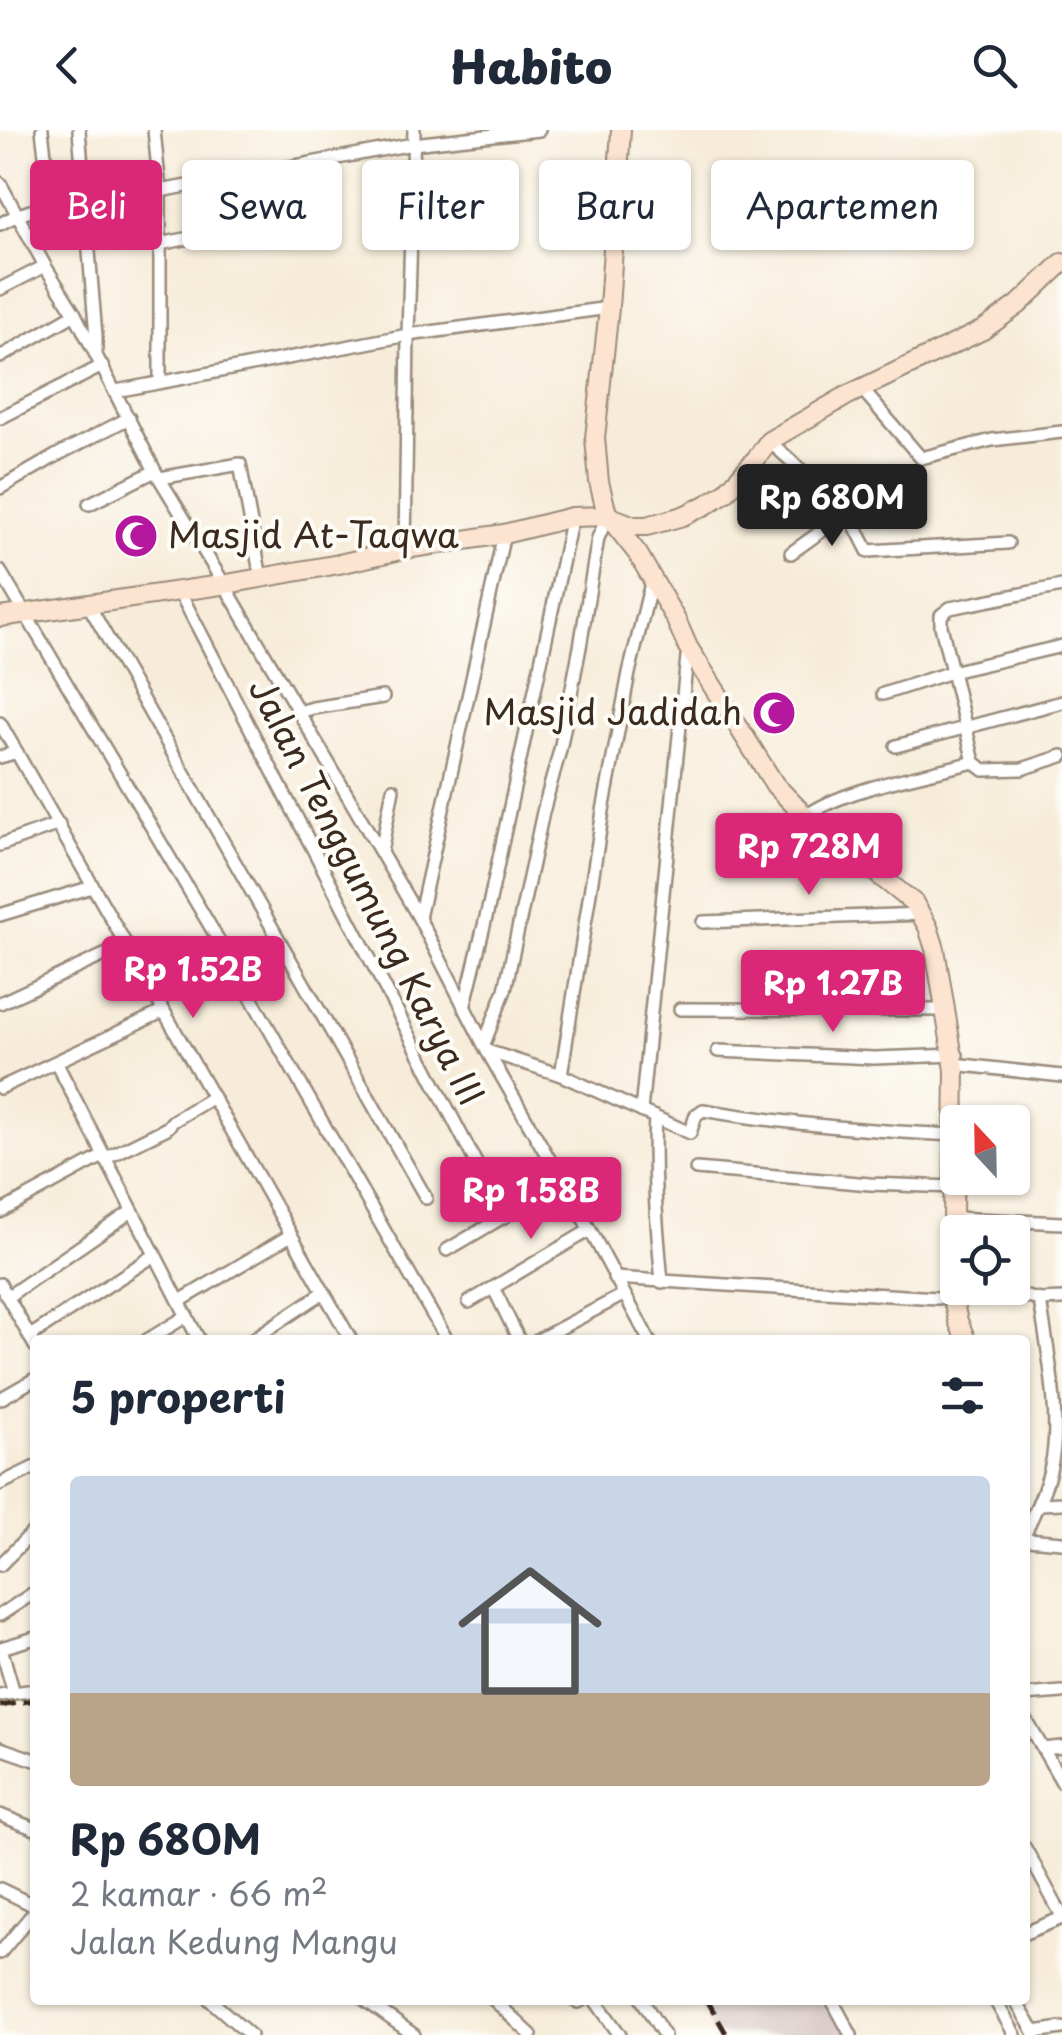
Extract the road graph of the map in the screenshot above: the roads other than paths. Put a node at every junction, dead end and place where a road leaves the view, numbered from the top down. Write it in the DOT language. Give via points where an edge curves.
graph roads {
  1 [pos="42,130"];
  2 [pos="78,130"];
  3 [pos="154,130"];
  4 [pos="539,130"];
  5 [pos="621,130"];
  6 [pos="414,137"];
  7 [pos="46,160"];
  8 [pos="80,160"];
  9 [pos="157,160"];
  10 [pos="0,183"];
  11 [pos="162,191"];
  12 [pos="30,211"];
  13 [pos="18,214"];
  14 [pos="0,224"];
  15 [pos="88,250"];
  16 [pos="160,250"];
  17 [pos="1062,263"];
  18 [pos="45,266"];
  19 [pos="0,289"];
  20 [pos="609,308"];
  21 [pos="75,314"];
  22 [pos="408,335"];
  23 [pos="96,353"];
  24 [pos="0,357"];
  25 [pos="102,366"];
  26 [pos="160,381"];
  27 [pos="861,388"];
  28 [pos="116,390"];
  29 [pos="0,418"];
  30 [pos="129,418"];
  31 [pos="1062,432"];
  32 [pos="769,441"];
  33 [pos="158,474"];
  34 [pos="0,488"];
  35 [pos="89,504"];
  36 [pos="848,512"];
  37 [pos="608,516"];
  38 [pos="572,517"];
  39 [pos="504,534"];
  40 [pos="1008,543"];
  41 [pos="405,549"];
  42 [pos="791,554"];
  43 [pos="0,571"];
  44 [pos="261,578"];
  45 [pos="652,579"];
  46 [pos="218,585"];
  47 [pos="1062,586"];
  48 [pos="179,591"];
  49 [pos="88,604"];
  50 [pos="24,614"];
  51 [pos="0,617"];
  52 [pos="676,620"];
  53 [pos="1062,646"];
  54 [pos="688,648"];
  55 [pos="952,672"];
  56 [pos="882,694"];
  57 [pos="383,696"];
  58 [pos="1062,702"];
  59 [pos="299,712"];
  60 [pos="0,723"];
  61 [pos="965,726"];
  62 [pos="896,746"];
  63 [pos="16,752"];
  64 [pos="1062,756"];
  65 [pos="0,757"];
  66 [pos="974,762"];
  67 [pos="393,789"];
  68 [pos="812,812"];
  69 [pos="59,824"];
  70 [pos="0,844"];
  71 [pos="381,852"];
  72 [pos="92,887"];
  73 [pos="922,914"];
  74 [pos="0,915"];
  75 [pos="419,918"];
  76 [pos="703,922"];
  77 [pos="126,945"];
  78 [pos="0,1003"];
  79 [pos="464,1008"];
  80 [pos="680,1008"];
  81 [pos="945,1010"];
  82 [pos="164,1011"];
  83 [pos="485,1048"];
  84 [pos="718,1051"];
  85 [pos="56,1062"];
  86 [pos="958,1062"];
  87 [pos="561,1074"];
  88 [pos="1062,1076"];
  89 [pos="0,1088"];
  90 [pos="212,1097"];
  91 [pos="956,1105"];
  92 [pos="641,1111"];
  93 [pos="655,1116"];
  94 [pos="940,1134"];
  95 [pos="103,1156"];
  96 [pos="696,1169"];
  97 [pos="562,1183"];
  98 [pos="940,1186"];
  99 [pos="426,1198"];
  100 [pos="132,1211"];
  101 [pos="0,1212"];
  102 [pos="504,1217"];
  103 [pos="1030,1222"];
  104 [pos="1062,1223"];
  105 [pos="590,1230"];
  106 [pos="290,1236"];
  107 [pos="447,1250"];
  108 [pos="154,1255"];
  109 [pos="614,1278"];
  110 [pos="662,1282"];
  111 [pos="0,1284"];
  112 [pos="494,1289"];
  113 [pos="324,1292"];
  114 [pos="623,1294"];
  115 [pos="940,1296"];
  116 [pos="1030,1298"];
  117 [pos="1062,1299"];
  118 [pos="1040,1300"];
  119 [pos="180,1301"];
  120 [pos="10,1302"];
  121 [pos="468,1302"];
  122 [pos="956,1305"];
  123 [pos="0,1313"];
  124 [pos="188,1316"];
  125 [pos="41,1335"];
  126 [pos="156,1335"];
  127 [pos="197,1335"];
  128 [pos="260,1335"];
  129 [pos="348,1335"];
  130 [pos="444,1335"];
  131 [pos="517,1335"];
  132 [pos="547,1335"];
  133 [pos="645,1335"];
  134 [pos="964,1335"];
  135 [pos="30,1337"];
  136 [pos="1062,1341"];
  137 [pos="1046,1342"];
  138 [pos="30,1383"];
  139 [pos="1057,1384"];
  140 [pos="0,1399"];
  141 [pos="1058,1422"];
  142 [pos="1057,1463"];
  143 [pos="30,1469"];
  144 [pos="0,1484"];
  145 [pos="1062,1503"];
  146 [pos="1040,1504"];
  147 [pos="1030,1524"];
  148 [pos="30,1535"];
  149 [pos="1030,1540"];
  150 [pos="1062,1542"];
  151 [pos="0,1564"];
  152 [pos="30,1595"];
  153 [pos="0,1615"];
  154 [pos="30,1639"];
  155 [pos="1,1648"];
  156 [pos="30,1691"];
  157 [pos="1062,1692"];
  158 [pos="14,1693"];
  159 [pos="1030,1694"];
  160 [pos="0,1695"];
  161 [pos="1030,1727"];
  162 [pos="1062,1747"];
  163 [pos="0,1748"];
  164 [pos="1043,1749"];
  165 [pos="30,1758"];
  166 [pos="1062,1782"];
  167 [pos="0,1815"];
  168 [pos="30,1827"];
  169 [pos="1030,1857"];
  170 [pos="0,1889"];
  171 [pos="30,1905"];
  172 [pos="30,1915"];
  173 [pos="1062,1917"];
  174 [pos="1030,1931"];
  175 [pos="0,1954"];
  176 [pos="216,2005"];
  177 [pos="371,2005"];
  178 [pos="499,2005"];
  179 [pos="599,2005"];
  180 [pos="645,2005"];
  181 [pos="835,2005"];
  182 [pos="998,2005"];
  183 [pos="1018,2005"];
  184 [pos="1062,2028"];
  185 [pos="1035,2034"];
  186 [pos="250,2035"];
  187 [pos="414,2035"];
  188 [pos="532,2035"];
  189 [pos="620,2035"];
  190 [pos="664,2035"];
  191 [pos="851,2035"];
  192 [pos="1015,2035"];
  1 -- 7 [label="street"];
  2 -- 8 [label="street"];
  3 -- 9 [label="street"];
  4 -- 6 [label="street"];
  5 -- 20 [label="street"];
  6 -- 11 [label="street"];
  6 -- 22 [label="street"];
  10 -- 13 [label="street"];
  12 -- 13 [label="street"];
  13 -- 14 [label="street"];
  13 -- 18 [label="street"];
  15 -- 23 [label="street"];
  16 -- 26 [label="street"];
  17 -- 27 [label="street" via="983,330"];
  18 -- 19 [label="street"];
  18 -- 21 [label="street"];
  20 -- 22 [label="street"];
  20 -- 37 [label="street" via="595,438"];
  21 -- 23 [label="street"];
  21 -- 24 [label="street"];
  22 -- 26 [label="street"];
  22 -- 41 [label="street"];
  23 -- 25 [label="street"];
  25 -- 28 [label="street"];
  25 -- 29 [label="street"];
  26 -- 28 [label="street"];
  27 -- 31 [label="street" via="921,458"];
  27 -- 32 [label="street"];
  28 -- 30 [label="street"];
  30 -- 33 [label="street"];
  30 -- 34 [label="street"];
  32 -- 36 [label="street"];
  32 -- 37 [label="street" via="725,492 683,516 647,526"];
  33 -- 35 [label="street"];
  33 -- 44 [label="street" via="240,464"];
  33 -- 46 [label="street"];
  36 -- 40 [label="street" via="871,552"];
  36 -- 42 [label="street"];
  37 -- 38 [label="street"];
  37 -- 45 [label="street"];
  37 -- 83 [label="street" via="598,538 508,974"];
  38 -- 39 [label="street"];
  38 -- 79 [label="street"];
  39 -- 41 [label="street"];
  39 -- 75 [label="street"];
  41 -- 44 [label="street"];
  43 -- 50 [label="street"];
  44 -- 46 [label="street"];
  45 -- 52 [label="street"];
  45 -- 87 [label="street" via="603,812"];
  46 -- 48 [label="street"];
  46 -- 59 [label="street"];
  47 -- 55 [label="street" via="944,611"];
  48 -- 49 [label="street"];
  48 -- 102 [label="street, Jalan Tenggumung Karya III"];
  49 -- 50 [label="street"];
  49 -- 99 [label="street"];
  50 -- 51 [label="street"];
  50 -- 130 [label="street"];
  52 -- 54 [label="street"];
  52 -- 68 [label="street" via="777,774"];
  53 -- 55 [label="street"];
  54 -- 73 [label="street" via="775,785"];
  54 -- 92 [label="street"];
  55 -- 56 [label="street"];
  55 -- 61 [label="street"];
  57 -- 59 [label="street"];
  58 -- 61 [label="street"];
  59 -- 71 [label="street"];
  60 -- 63 [label="street"];
  61 -- 62 [label="street"];
  61 -- 66 [label="street"];
  63 -- 65 [label="street"];
  63 -- 69 [label="street"];
  64 -- 66 [label="street" via="1012,770 984,770"];
  66 -- 68 [label="street"];
  67 -- 71 [label="street"];
  68 -- 86 [label="street" via="906,887 928,914 943,952"];
  69 -- 70 [label="street"];
  69 -- 72 [label="street"];
  71 -- 75 [label="street"];
  72 -- 74 [label="street"];
  72 -- 77 [label="street"];
  73 -- 76 [label="street"];
  73 -- 81 [label="street"];
  75 -- 79 [label="street"];
  77 -- 78 [label="street"];
  77 -- 82 [label="street"];
  79 -- 83 [label="street"];
  80 -- 81 [label="street"];
  81 -- 86 [label="street"];
  82 -- 85 [label="street"];
  82 -- 90 [label="street"];
  83 -- 87 [label="street"];
  83 -- 97 [label="street"];
  84 -- 86 [label="street"];
  85 -- 89 [label="street"];
  85 -- 95 [label="street"];
  86 -- 88 [label="street"];
  86 -- 91 [label="street"];
  87 -- 92 [label="street"];
  90 -- 95 [label="street" via="168,1127"];
  90 -- 106 [label="street"];
  92 -- 93 [label="street"];
  93 -- 94 [label="street" via="690,1133 703,1110"];
  93 -- 110 [label="street"];
  95 -- 100 [label="street"];
  95 -- 101 [label="street"];
  96 -- 98 [label="street"];
  97 -- 102 [label="street"];
  97 -- 105 [label="street"];
  100 -- 108 [label="street"];
  100 -- 120 [label="street"];
  102 -- 107 [label="street"];
  103 -- 104 [label="street"];
  105 -- 109 [label="street"];
  105 -- 112 [label="street"];
  106 -- 113 [label="street"];
  106 -- 119 [label="street"];
  108 -- 119 [label="street"];
  108 -- 125 [label="street"];
  109 -- 110 [label="street"];
  109 -- 114 [label="street"];
  110 -- 115 [label="street"];
  111 -- 120 [label="street"];
  112 -- 121 [label="street"];
  112 -- 131 [label="street"];
  113 -- 128 [label="street"];
  113 -- 129 [label="street"];
  114 -- 132 [label="street"];
  114 -- 133 [label="street"];
  116 -- 118 [label="street"];
  117 -- 118 [label="street"];
  118 -- 137 [label="street"];
  119 -- 124 [label="street"];
  120 -- 123 [label="street"];
  120 -- 135 [label="street"];
  122 -- 134 [label="street"];
  124 -- 126 [label="street"];
  124 -- 127 [label="street"];
  136 -- 137 [label="street"];
  137 -- 139 [label="street"];
  138 -- 140 [label="street"];
  139 -- 141 [label="street"];
  141 -- 142 [label="street"];
  142 -- 146 [label="street"];
  143 -- 144 [label="street"];
  145 -- 146 [label="street"];
  146 -- 147 [label="street"];
  148 -- 151 [label="street"];
  149 -- 150 [label="street"];
  152 -- 153 [label="street"];
  154 -- 155 [label="street"];
  155 -- 158 [label="street"];
  156 -- 158 [label="street"];
  157 -- 159 [label="street"];
  158 -- 160 [label="street"];
  161 -- 164 [label="street"];
  162 -- 164 [label="street"];
  163 -- 165 [label="street"];
  164 -- 166 [label="street"];
  167 -- 168 [label="street"];
  169 -- 173 [label="street"];
  170 -- 171 [label="street"];
  172 -- 175 [label="street"];
  173 -- 174 [label="street"];
  176 -- 186 [label="street"];
  177 -- 187 [label="street"];
  178 -- 188 [label="street"];
  179 -- 189 [label="street"];
  180 -- 190 [label="street"];
  181 -- 191 [label="street"];
  182 -- 192 [label="street"];
  183 -- 185 [label="street"];
  184 -- 185 [label="street"];
}
